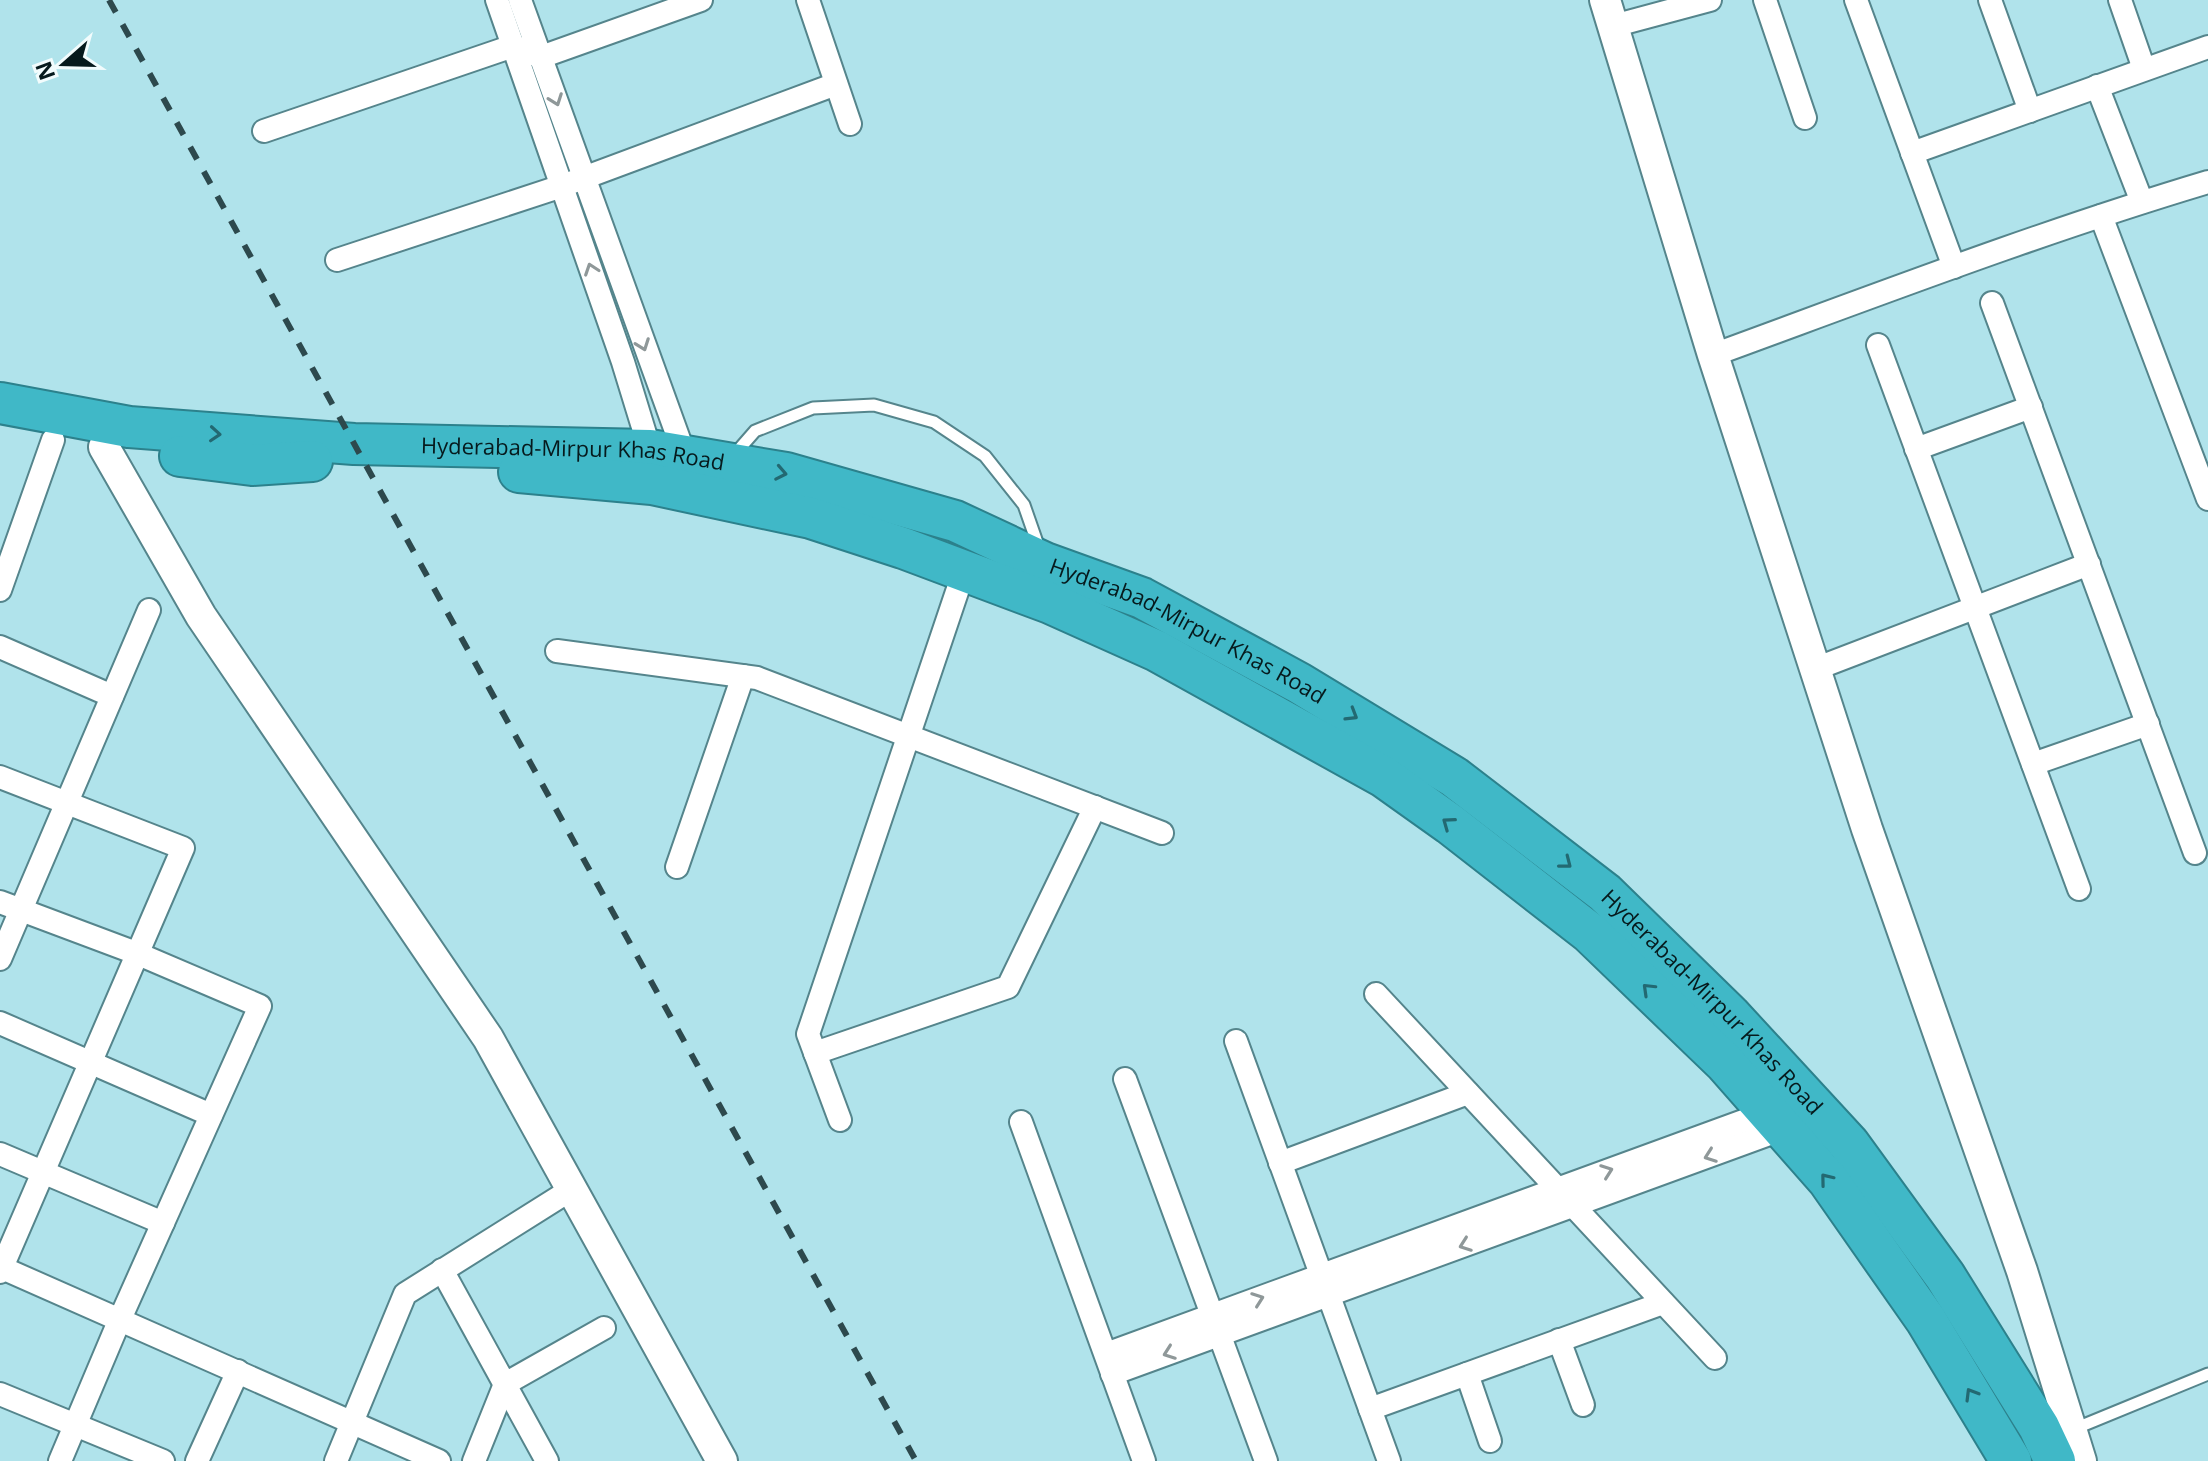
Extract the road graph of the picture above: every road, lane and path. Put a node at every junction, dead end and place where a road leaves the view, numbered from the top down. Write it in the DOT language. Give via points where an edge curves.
graph roads {
  1 [pos="497,0"];
  2 [pos="520,0"];
  3 [pos="701,0"];
  4 [pos="808,0"];
  5 [pos="1710,0"];
  6 [pos="1765,0"];
  7 [pos="1856,0"];
  8 [pos="1990,0"];
  9 [pos="2120,0"];
  10 [pos="1609,13"];
  11 [pos="513,46"];
  12 [pos="2208,47"];
  13 [pos="541,57"];
  14 [pos="2144,69"];
  15 [pos="836,84"];
  16 [pos="2097,86"];
  17 [pos="2030,111"];
  18 [pos="1805,118"];
  19 [pos="850,124"];
  20 [pos="264,131"];
  21 [pos="1912,153"];
  22 [pos="584,178"];
  23 [pos="2208,182"];
  24 [pos="562,186"];
  25 [pos="2142,202"];
  26 [pos="2101,216"];
  27 [pos="337,260"];
  28 [pos="1954,267"];
  29 [pos="1992,303"];
  30 [pos="1878,345"];
  31 [pos="1713,355"];
  32 [pos="0,403"];
  33 [pos="2031,407"];
  34 [pos="0,432"];
  35 [pos="53,440"];
  36 [pos="104,447"];
  37 [pos="1916,449"];
  38 [pos="667,453"];
  39 [pos="726,464"];
  40 [pos="2208,499"];
  41 [pos="1045,563"];
  42 [pos="2089,564"];
  43 [pos="964,571"];
  44 [pos="0,590"];
  45 [pos="1975,608"];
  46 [pos="149,610"];
  47 [pos="0,647"];
  48 [pos="557,651"];
  49 [pos="1815,669"];
  50 [pos="743,676"];
  51 [pos="112,696"];
  52 [pos="2148,724"];
  53 [pos="909,736"];
  54 [pos="2033,764"];
  55 [pos="0,777"];
  56 [pos="66,803"];
  57 [pos="1095,807"];
  58 [pos="1162,833"];
  59 [pos="2195,853"];
  60 [pos="677,867"];
  61 [pos="2079,889"];
  62 [pos="10,907"];
  63 [pos="136,953"];
  64 [pos="0,959"];
  65 [pos="1376,994"];
  66 [pos="0,1023"];
  67 [pos="1236,1041"];
  68 [pos="815,1053"];
  69 [pos="90,1062"];
  70 [pos="1125,1079"];
  71 [pos="1468,1093"];
  72 [pos="211,1115"];
  73 [pos="840,1120"];
  74 [pos="1776,1121"];
  75 [pos="1021,1122"];
  76 [pos="0,1154"];
  77 [pos="1280,1163"];
  78 [pos="43,1172"];
  79 [pos="572,1189"];
  80 [pos="1565,1198"];
  81 [pos="163,1223"];
  82 [pos="1,1269"];
  83 [pos="442,1270"];
  84 [pos="1325,1285"];
  85 [pos="1663,1303"];
  86 [pos="120,1319"];
  87 [pos="1216,1325"];
  88 [pos="604,1328"];
  89 [pos="1559,1340"];
  90 [pos="1715,1358"];
  91 [pos="1109,1364"];
  92 [pos="238,1371"];
  93 [pos="1467,1374"];
  94 [pos="2208,1374"];
  95 [pos="505,1384"];
  96 [pos="0,1394"];
  97 [pos="1583,1405"];
  98 [pos="1370,1409"];
  99 [pos="352,1421"];
  100 [pos="75,1425"];
  101 [pos="1490,1441"];
  102 [pos="2064,1445"];
  103 [pos="1383,1459"];
  104 [pos="60,1461"];
  105 [pos="163,1461"];
  106 [pos="197,1461"];
  107 [pos="336,1461"];
  108 [pos="439,1461"];
  109 [pos="474,1461"];
  110 [pos="547,1461"];
  111 [pos="722,1461"];
  112 [pos="1144,1461"];
  113 [pos="1266,1461"];
  114 [pos="2011,1461"];
  115 [pos="2081,1461"];
  1 -- 11 [label="street"];
  2 -- 13 [label="street"];
  3 -- 13 [label="street"];
  4 -- 15 [label="street"];
  5 -- 10 [label="street"];
  6 -- 18 [label="street"];
  7 -- 21 [label="street"];
  8 -- 17 [label="street"];
  9 -- 14 [label="street"];
  10 -- 31 [label="main road"];
  11 -- 13 [label="street"];
  11 -- 20 [label="street"];
  11 -- 24 [label="street"];
  12 -- 14 [label="street"];
  13 -- 22 [label="street, one-way"];
  14 -- 16 [label="street"];
  15 -- 19 [label="street"];
  15 -- 22 [label="street"];
  16 -- 17 [label="street"];
  16 -- 25 [label="street"];
  17 -- 21 [label="street"];
  21 -- 28 [label="street"];
  22 -- 24 [label="street"];
  22 -- 38 [label="street, one-way"];
  23 -- 25 [label="street"];
  24 -- 27 [label="street"];
  38 -- 24 [label="street, one-way" via="623,362"];
  25 -- 26 [label="street"];
  26 -- 28 [label="street"];
  26 -- 40 [label="street"];
  28 -- 31 [label="street"];
  29 -- 33 [label="street"];
  30 -- 37 [label="street"];
  31 -- 49 [label="main road"];
  32 -- 38 [label="highway, Hyderabad-Mirpur Khas Road, one-way" via="174,431 354,444"];
  33 -- 37 [label="street"];
  33 -- 42 [label="street"];
  34 -- 35 [label="highway, Hyderabad-Mirpur Khas Road"];
  35 -- 36 [label="highway, Hyderabad-Mirpur Khas Road"];
  35 -- 44 [label="street"];
  36 -- 43 [label="highway, Hyderabad-Mirpur Khas Road" via="252,465 362,458 652,484 811,518"];
  36 -- 79 [label="main road" via="201,616 488,1038"];
  37 -- 45 [label="street"];
  38 -- 39 [label="highway, Hyderabad-Mirpur Khas Road"];
  39 -- 41 [label="highway, Hyderabad-Mirpur Khas Road, one-way" via="786,473 955,521"];
  39 -- 41 [label="lane" via="755,431 813,408 874,405 934,422 985,456 1024,505"];
  41 -- 102 [label="highway, Hyderabad-Mirpur Khas Road, one-way" via="1142,598 1299,683 1454,777 1605,893 1730,1015 1849,1144 1945,1276 2039,1427"];
  42 -- 45 [label="street"];
  42 -- 52 [label="street"];
  43 -- 53 [label="street"];
  74 -- 43 [label="highway, Hyderabad-Mirpur Khas Road, one-way" via="1725,1063 1590,933 1384,777 1157,651"];
  45 -- 49 [label="street"];
  45 -- 54 [label="street"];
  46 -- 51 [label="street"];
  47 -- 51 [label="street"];
  48 -- 50 [label="street"];
  49 -- 102 [label="main road"];
  50 -- 53 [label="street"];
  50 -- 60 [label="street"];
  51 -- 56 [label="street"];
  52 -- 54 [label="street"];
  52 -- 59 [label="street"];
  53 -- 57 [label="street"];
  53 -- 68 [label="street" via="808,1034"];
  54 -- 61 [label="street"];
  55 -- 56 [label="street"];
  56 -- 62 [label="street"];
  56 -- 63 [label="street" via="183,848"];
  57 -- 58 [label="street"];
  57 -- 68 [label="street" via="1008,987"];
  62 -- 63 [label="street"];
  62 -- 64 [label="street"];
  63 -- 69 [label="street"];
  63 -- 72 [label="street" via="260,1006"];
  65 -- 71 [label="street"];
  66 -- 69 [label="street"];
  67 -- 77 [label="street"];
  68 -- 73 [label="street"];
  69 -- 72 [label="street"];
  69 -- 78 [label="street"];
  70 -- 87 [label="street"];
  71 -- 77 [label="street"];
  71 -- 80 [label="street"];
  72 -- 81 [label="street"];
  74 -- 80 [label="street"];
  114 -- 74 [label="highway, Hyderabad-Mirpur Khas Road, one-way" via="1926,1320 1828,1180"];
  75 -- 91 [label="street"];
  76 -- 78 [label="street"];
  77 -- 84 [label="street"];
  78 -- 81 [label="street"];
  78 -- 82 [label="street"];
  79 -- 83 [label="street"];
  79 -- 111 [label="main road"];
  80 -- 84 [label="street"];
  80 -- 85 [label="street"];
  81 -- 86 [label="street"];
  82 -- 86 [label="street"];
  83 -- 95 [label="street"];
  83 -- 99 [label="street" via="405,1294"];
  84 -- 87 [label="street"];
  84 -- 98 [label="street"];
  85 -- 89 [label="street"];
  85 -- 90 [label="street"];
  86 -- 92 [label="street"];
  86 -- 100 [label="street"];
  87 -- 91 [label="street"];
  87 -- 113 [label="street"];
  88 -- 95 [label="street"];
  89 -- 93 [label="street"];
  89 -- 97 [label="street"];
  91 -- 112 [label="street"];
  92 -- 99 [label="street"];
  92 -- 106 [label="street"];
  93 -- 98 [label="street"];
  93 -- 101 [label="street"];
  94 -- 102 [label="lane"];
  95 -- 109 [label="street"];
  95 -- 110 [label="street"];
  96 -- 100 [label="street"];
  98 -- 103 [label="street"];
  99 -- 107 [label="street"];
  99 -- 108 [label="street"];
  100 -- 104 [label="street"];
  100 -- 105 [label="street"];
  102 -- 115 [label="main road"];
}
